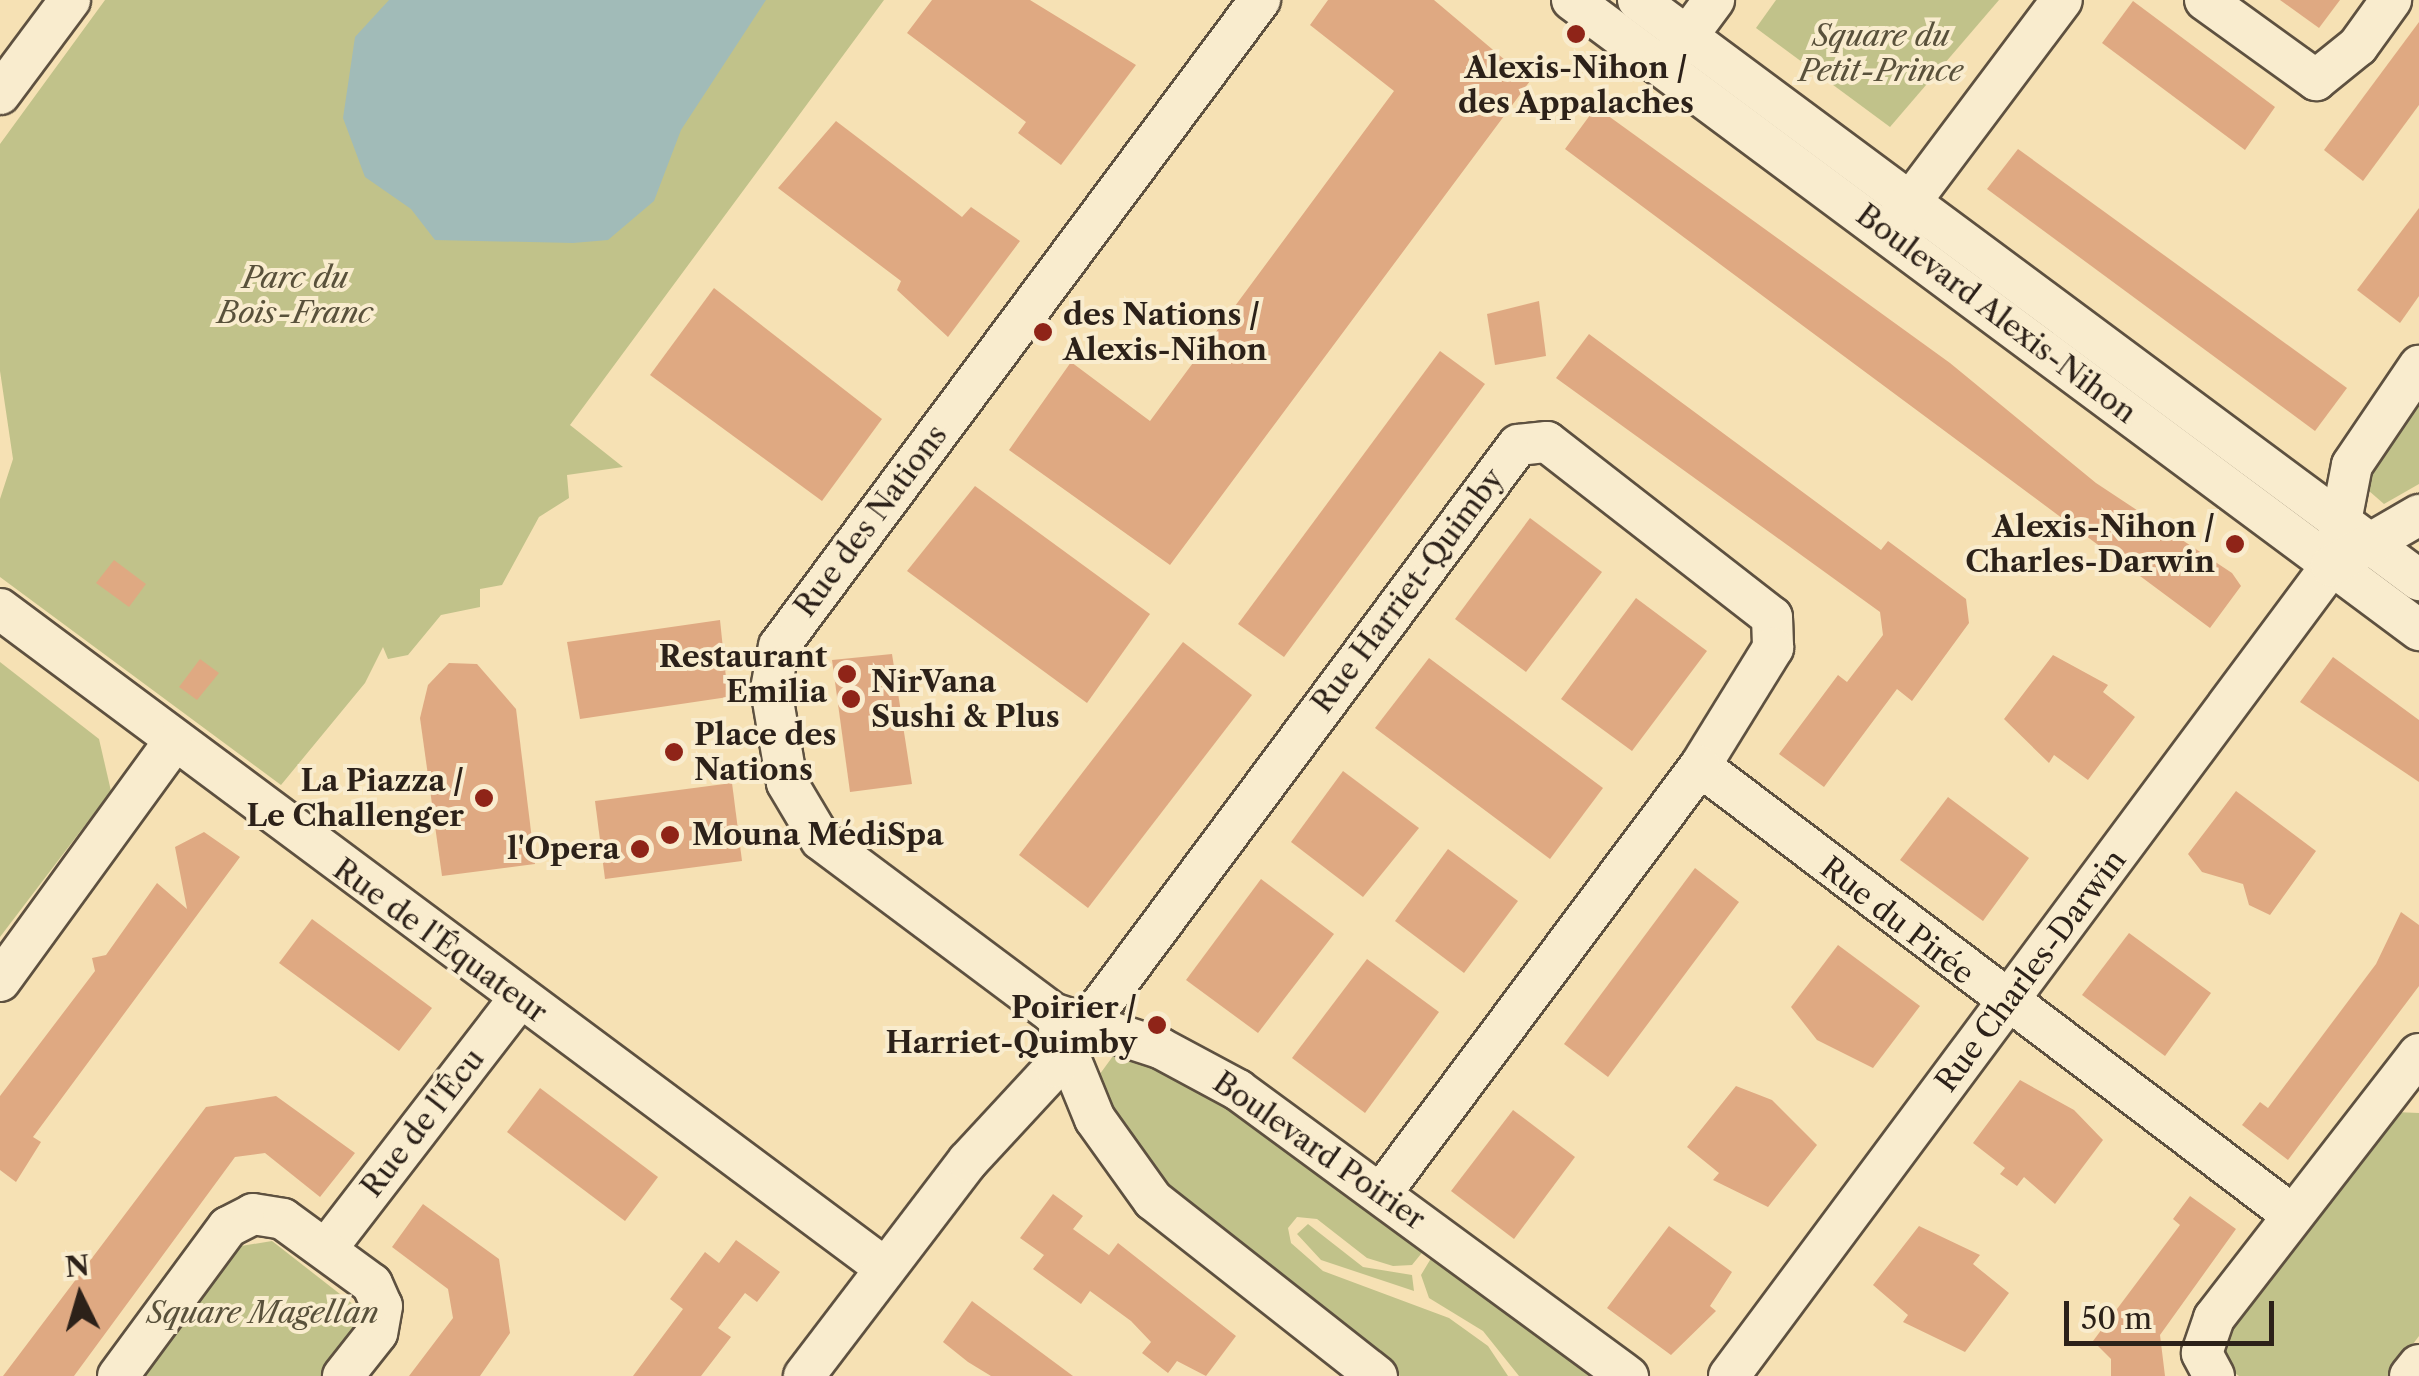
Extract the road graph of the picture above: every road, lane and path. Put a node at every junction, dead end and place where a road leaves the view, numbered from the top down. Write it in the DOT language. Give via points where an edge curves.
graph roads {
  1 [pos="70,0"];
  2 [pos="1260,0"];
  3 [pos="1572,0"];
  4 [pos="1638,0"];
  5 [pos="1714,0"];
  6 [pos="2062,0"];
  7 [pos="2206,0"];
  8 [pos="2391,0"];
  9 [pos="1676,52"];
  10 [pos="7,67"];
  11 [pos="1900,216"];
  12 [pos="2419,366"];
  13 [pos="2419,514"];
  14 [pos="2356,532"];
  15 [pos="2332,566"];
  16 [pos="2419,580"];
  17 [pos="0,609"];
  18 [pos="2419,630"];
  19 [pos="172,744"];
  20 [pos="1700,766"];
  21 [pos="0,981"];
  22 [pos="520,999"];
  23 [pos="2006,1005"];
  24 [pos="1068,1029"];
  25 [pos="2413,1074"];
  26 [pos="1382,1192"];
  27 [pos="2291,1214"];
  28 [pos="327,1248"];
  29 [pos="885,1268"];
  30 [pos="2419,1365"];
  31 [pos="118,1376"];
  32 [pos="343,1376"];
  33 [pos="804,1376"];
  34 [pos="1377,1376"];
  35 [pos="1628,1376"];
  36 [pos="1730,1376"];
  37 [pos="2214,1376"];
  38 [pos="2410,1376"];
  1 -- 10 [label="street"];
  2 -- 24 [label="street, Rue des Nations" via="798,619 772,668 787,783 814,832"];
  3 -- 9 [label="street, Boulevard Alexis-Nihon"];
  4 -- 9 [label="street, Boulevard Alexis-Nihon"];
  5 -- 9 [label="street"];
  6 -- 11 [label="street"];
  7 -- 8 [label="street" via="2316,80 2358,46"];
  9 -- 11 [label="street, Boulevard Alexis-Nihon"];
  11 -- 14 [label="street, Boulevard Alexis-Nihon"];
  11 -- 15 [label="street, Boulevard Alexis-Nihon"];
  12 -- 14 [label="street" via="2354,462"];
  13 -- 14 [label="street, Rue Charles-Darwin"];
  14 -- 15 [label="street, Rue Charles-Darwin"];
  14 -- 16 [label="street, Boulevard Alexis-Nihon"];
  15 -- 18 [label="street, Boulevard Alexis-Nihon"];
  15 -- 23 [label="street, Rue Charles-Darwin"];
  17 -- 19 [label="street, Rue de l'Équateur"];
  19 -- 21 [label="street"];
  19 -- 22 [label="street, Rue de l'Équateur"];
  20 -- 23 [label="street, Rue du Pirée"];
  20 -- 24 [label="street, Rue Harriet-Quimby" via="1774,648 1772,617 1547,442 1518,444"];
  20 -- 26 [label="street, Rue Harriet-Quimby"];
  22 -- 28 [label="street, Rue de l'Écu"];
  22 -- 29 [label="street, Rue de l'Équateur"];
  23 -- 27 [label="street, Rue du Pirée"];
  23 -- 36 [label="street, Rue Charles-Darwin"];
  24 -- 26 [label="street, Boulevard Poirier" via="1218,1078"];
  24 -- 29 [label="street, Rue Harriet-Quimby"];
  24 -- 34 [label="street" via="1096,1119 1153,1200"];
  25 -- 27 [label="street"];
  26 -- 35 [label="street, Boulevard Poirier"];
  27 -- 37 [label="street" via="2203,1338"];
  28 -- 31 [label="street" via="282,1220 237,1218"];
  28 -- 32 [label="street" via="372,1284 382,1306 377,1333"];
  29 -- 33 [label="street, Rue Harriet-Quimby"];
  30 -- 38 [label="street"];
}
